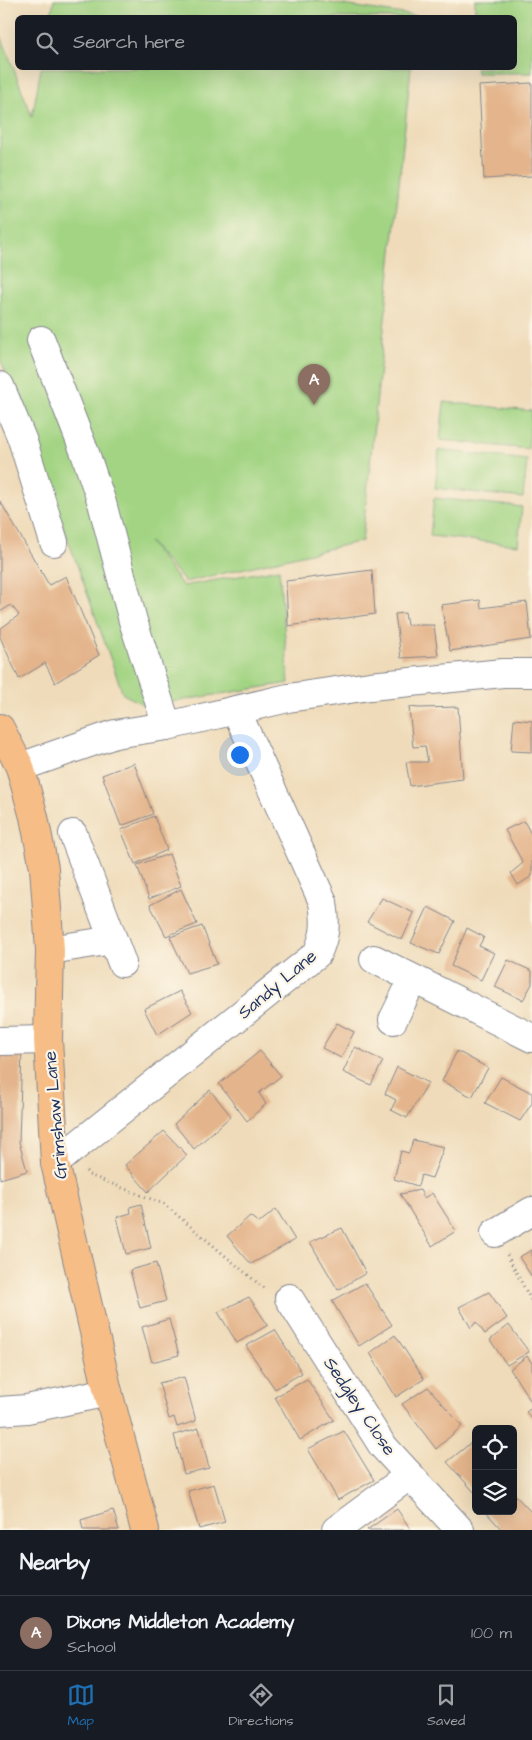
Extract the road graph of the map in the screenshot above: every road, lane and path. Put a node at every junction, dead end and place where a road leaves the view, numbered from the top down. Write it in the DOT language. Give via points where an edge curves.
graph roads {
  1 [pos="41,340"];
  2 [pos="0,386"];
  3 [pos="54,542"];
  4 [pos="532,673"];
  5 [pos="236,710"];
  6 [pos="167,726"];
  7 [pos="0,728"];
  8 [pos="20,766"];
  9 [pos="73,834"];
  10 [pos="50,950"];
  11 [pos="374,959"];
  12 [pos="413,979"];
  13 [pos="393,1020"];
  14 [pos="532,1038"];
  15 [pos="48,1040"];
  16 [pos="0,1041"];
  17 [pos="64,1156"];
  18 [pos="532,1211"];
  19 [pos="495,1233"];
  20 [pos="289,1298"];
  21 [pos="532,1302"];
  22 [pos="108,1392"];
  23 [pos="0,1411"];
  24 [pos="410,1475"];
  25 [pos="145,1530"];
  26 [pos="336,1530"];
  27 [pos="460,1530"];
  1 -- 6 [label="street" via="102,503 133,621"];
  2 -- 3 [label="street" via="22,438"];
  4 -- 5 [label="street" via="370,686 288,698"];
  5 -- 6 [label="street"];
  5 -- 17 [label="street, Sandy Lane" via="323,902 326,925 323,942 318,954"];
  6 -- 8 [label="street" via="115,734"];
  7 -- 8 [label="main road, Grimshaw Lane"];
  8 -- 10 [label="main road, Grimshaw Lane" via="44,868"];
  9 -- 10 [label="street" via="117,951"];
  10 -- 15 [label="main road, Grimshaw Lane"];
  11 -- 12 [label="street"];
  12 -- 13 [label="street"];
  12 -- 14 [label="street"];
  15 -- 16 [label="street"];
  15 -- 17 [label="main road, Grimshaw Lane"];
  17 -- 20 [label="path" via="89,1175 164,1204 261,1286"];
  17 -- 22 [label="main road, Grimshaw Lane"];
  18 -- 19 [label="street"];
  19 -- 21 [label="path"];
  20 -- 24 [label="street, Sedgley Close" via="382,1445"];
  22 -- 23 [label="street" via="27,1409"];
  22 -- 25 [label="main road, Grimshaw Lane"];
  24 -- 26 [label="street"];
  24 -- 27 [label="street, Sedgley Close"];
}
